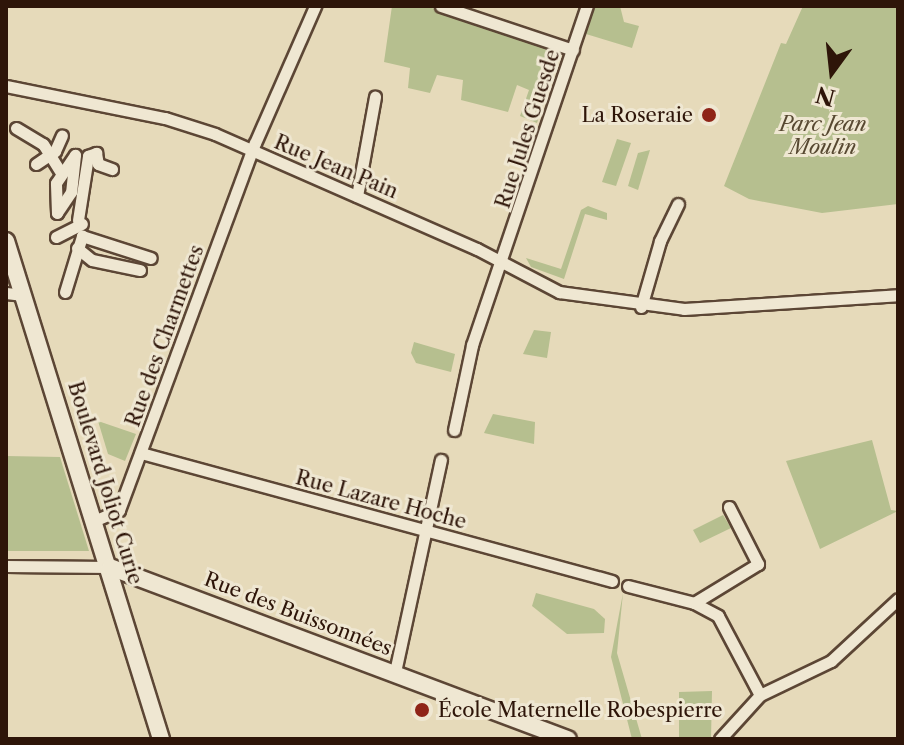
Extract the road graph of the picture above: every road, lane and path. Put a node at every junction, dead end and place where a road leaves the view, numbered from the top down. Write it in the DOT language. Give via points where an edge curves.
graph roads {
  1 [pos="315,6"];
  2 [pos="441,6"];
  3 [pos="587,6"];
  4 [pos="573,50"];
  5 [pos="6,86"];
  6 [pos="375,97"];
  7 [pos="16,128"];
  8 [pos="62,135"];
  9 [pos="52,154"];
  10 [pos="252,155"];
  11 [pos="36,164"];
  12 [pos="112,169"];
  13 [pos="59,175"];
  14 [pos="71,192"];
  15 [pos="357,196"];
  16 [pos="678,204"];
  17 [pos="65,206"];
  18 [pos="90,212"];
  19 [pos="81,231"];
  20 [pos="56,237"];
  21 [pos="6,241"];
  22 [pos="100,241"];
  23 [pos="90,255"];
  24 [pos="151,258"];
  25 [pos="502,262"];
  26 [pos="140,270"];
  27 [pos="13,287"];
  28 [pos="65,292"];
  29 [pos="898,295"];
  30 [pos="641,307"];
  31 [pos="454,430"];
  32 [pos="141,453"];
  33 [pos="441,460"];
  34 [pos="729,507"];
  35 [pos="96,520"];
  36 [pos="426,530"];
  37 [pos="6,566"];
  38 [pos="110,567"];
  39 [pos="612,581"];
  40 [pos="628,586"];
  41 [pos="898,599"];
  42 [pos="694,603"];
  43 [pos="395,672"];
  44 [pos="760,695"];
  45 [pos="161,739"];
  46 [pos="568,739"];
  47 [pos="720,739"];
  1 -- 10 [label="street, Rue des Charmettes"];
  2 -- 4 [label="street"];
  3 -- 4 [label="street, Rue Jules Guesde"];
  4 -- 25 [label="street, Rue Jules Guesde"];
  5 -- 10 [label="street, Rue Jean Pain" via="165,118"];
  6 -- 15 [label="street"];
  7 -- 9 [label="street"];
  8 -- 9 [label="street"];
  9 -- 11 [label="street"];
  9 -- 13 [label="street"];
  10 -- 15 [label="street, Rue Jean Pain"];
  10 -- 32 [label="street, Rue des Charmettes"];
  12 -- 19 [label="street" via="98,164 96,153 88,156"];
  13 -- 14 [label="street"];
  13 -- 14 [label="street" via="75,155"];
  13 -- 17 [label="street" via="57,213"];
  14 -- 17 [label="street"];
  15 -- 25 [label="street, Rue Jean Pain"];
  16 -- 30 [label="street" via="660,241"];
  17 -- 19 [label="street"];
  18 -- 19 [label="street"];
  19 -- 20 [label="street"];
  19 -- 22 [label="street"];
  19 -- 23 [label="street"];
  19 -- 28 [label="street"];
  21 -- 27 [label="street, Boulevard Joliot Curie"];
  22 -- 23 [label="street"];
  22 -- 24 [label="street"];
  23 -- 26 [label="street" via="92,260"];
  25 -- 30 [label="street, Rue Jean Pain" via="545,288"];
  25 -- 31 [label="street, Rue Jules Guesde" via="472,345"];
  27 -- 35 [label="street, Boulevard Joliot Curie"];
  29 -- 30 [label="street, Rue Jean Pain" via="684,309"];
  32 -- 35 [label="street, Rue des Charmettes" via="119,510"];
  32 -- 36 [label="street, Rue Lazare Hoche"];
  33 -- 36 [label="street"];
  34 -- 42 [label="street" via="758,564"];
  35 -- 38 [label="street, Boulevard Joliot Curie"];
  36 -- 39 [label="street, Rue Lazare Hoche"];
  36 -- 43 [label="street"];
  37 -- 38 [label="street, Rue des Buissonnées"];
  38 -- 43 [label="street, Rue des Buissonnées"];
  38 -- 45 [label="street, Boulevard Joliot Curie"];
  40 -- 42 [label="street"];
  41 -- 44 [label="street" via="831,661"];
  42 -- 44 [label="street" via="726,624"];
  43 -- 46 [label="street, Rue des Buissonnées"];
  44 -- 47 [label="street"];
}
